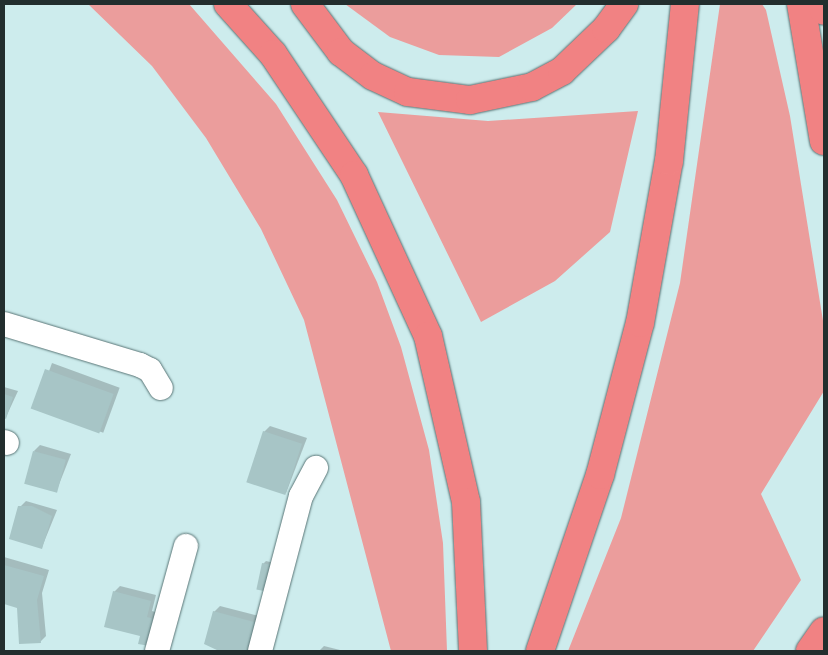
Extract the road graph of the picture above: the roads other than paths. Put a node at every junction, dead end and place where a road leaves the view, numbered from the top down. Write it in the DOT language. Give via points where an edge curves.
graph roads {
  1 [pos="228,4"];
  2 [pos="305,4"];
  3 [pos="624,4"];
  4 [pos="685,4"];
  5 [pos="801,4"];
  6 [pos="822,4"];
  7 [pos="824,11"];
  8 [pos="824,141"];
  9 [pos="4,324"];
  10 [pos="162,388"];
  11 [pos="316,468"];
  12 [pos="186,546"];
  13 [pos="824,631"];
  14 [pos="157,651"];
  15 [pos="260,651"];
  16 [pos="473,651"];
  17 [pos="540,651"];
  18 [pos="810,651"];
  1 -- 16 [label="highway" via="273,54 354,175 428,336 466,502"];
  2 -- 3 [label="highway" via="341,52 373,76 408,92 470,100 532,87 562,71 606,29"];
  4 -- 17 [label="highway" via="670,161 640,323 600,475"];
  5 -- 8 [label="highway"];
  6 -- 7 [label="highway"];
  9 -- 10 [label="lane" via="140,365 150,370"];
  11 -- 15 [label="lane" via="301,496"];
  12 -- 14 [label="lane"];
  13 -- 18 [label="highway"];
}
